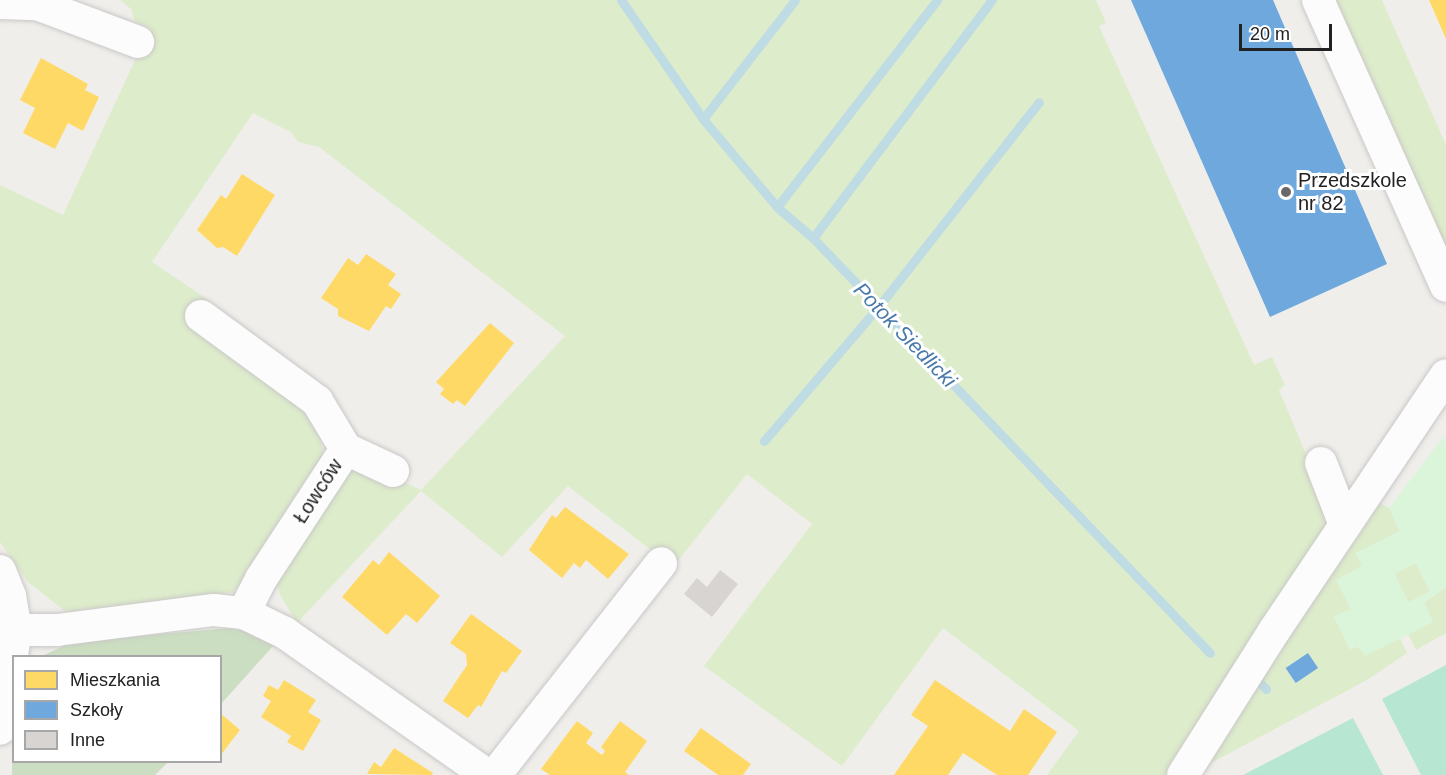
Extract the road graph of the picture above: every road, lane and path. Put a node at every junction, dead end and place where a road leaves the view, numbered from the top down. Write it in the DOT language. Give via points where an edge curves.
graph roads {
  1 [pos="1318,0"];
  2 [pos="0,3"];
  3 [pos="138,42"];
  4 [pos="1446,286"];
  5 [pos="201,316"];
  6 [pos="1446,375"];
  7 [pos="346,449"];
  8 [pos="1321,463"];
  9 [pos="393,471"];
  10 [pos="1345,525"];
  11 [pos="661,563"];
  12 [pos="0,571"];
  13 [pos="244,613"];
  14 [pos="16,630"];
  15 [pos="0,729"];
  16 [pos="487,775"];
  17 [pos="495,775"];
  18 [pos="1183,775"];
  1 -- 4 [label="street"];
  2 -- 3 [label="street" via="38,4"];
  5 -- 7 [label="street, Łowców" via="317,401"];
  6 -- 10 [label="street"];
  7 -- 9 [label="street"];
  7 -- 13 [label="street, Łowców" via="261,579"];
  8 -- 10 [label="street"];
  10 -- 18 [label="street"];
  11 -- 17 [label="street"];
  12 -- 14 [label="street" via="10,596"];
  13 -- 14 [label="street" via="214,610 57,630"];
  13 -- 16 [label="street" via="285,633"];
  14 -- 15 [label="street"];
}
